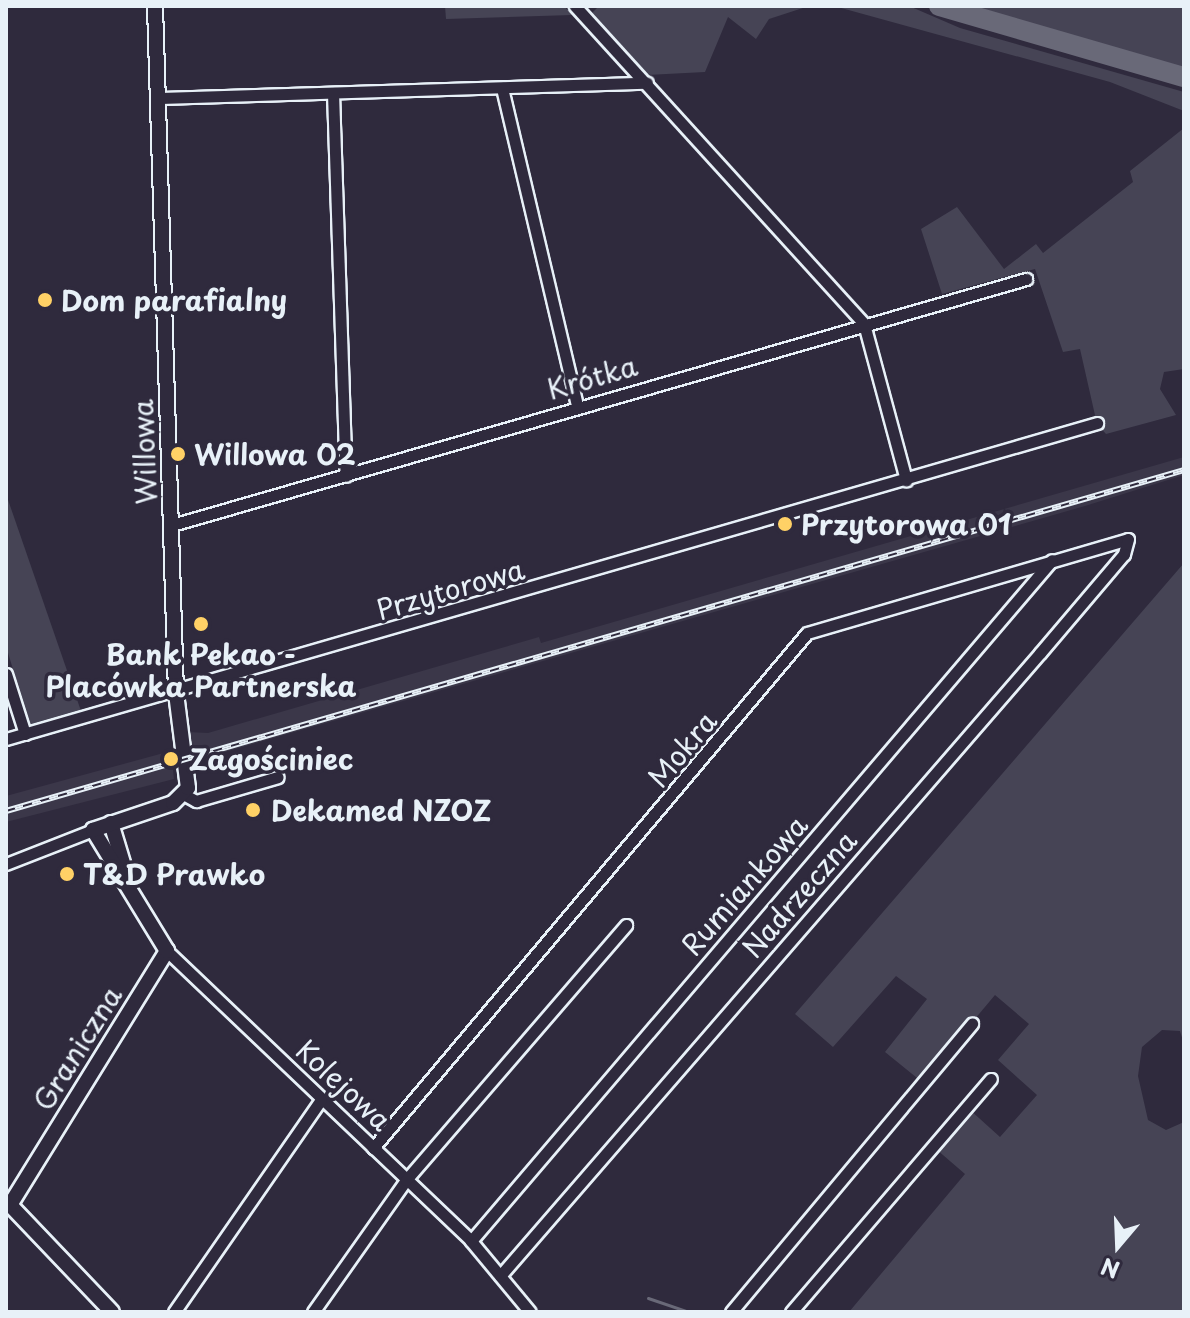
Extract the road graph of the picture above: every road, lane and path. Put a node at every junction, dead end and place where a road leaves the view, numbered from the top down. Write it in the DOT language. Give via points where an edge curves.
graph roads {
  1 [pos="155,6"];
  2 [pos="575,6"];
  3 [pos="647,83"];
  4 [pos="502,88"];
  5 [pos="333,93"];
  6 [pos="158,98"];
  7 [pos="1026,279"];
  8 [pos="864,324"];
  9 [pos="577,406"];
  10 [pos="1097,423"];
  11 [pos="346,476"];
  12 [pos="906,480"];
  13 [pos="172,525"];
  14 [pos="1128,539"];
  15 [pos="1053,559"];
  16 [pos="6,674"];
  17 [pos="176,693"];
  18 [pos="25,734"];
  19 [pos="6,739"];
  20 [pos="278,777"];
  21 [pos="185,795"];
  22 [pos="111,823"];
  23 [pos="93,830"];
  24 [pos="6,864"];
  25 [pos="132,889"];
  26 [pos="626,925"];
  27 [pos="167,951"];
  28 [pos="972,1024"];
  29 [pos="991,1079"];
  30 [pos="321,1100"];
  31 [pos="373,1148"];
  32 [pos="406,1180"];
  33 [pos="7,1206"];
  34 [pos="471,1241"];
  35 [pos="500,1276"];
  36 [pos="112,1312"];
  37 [pos="174,1312"];
  38 [pos="313,1312"];
  39 [pos="530,1312"];
  40 [pos="731,1312"];
  41 [pos="791,1312"];
  1 -- 6 [label="street, Willowa"];
  2 -- 3 [label="street"];
  3 -- 4 [label="street"];
  3 -- 8 [label="street"];
  4 -- 5 [label="street"];
  4 -- 9 [label="street"];
  5 -- 6 [label="street"];
  5 -- 11 [label="street"];
  6 -- 13 [label="street, Willowa"];
  7 -- 8 [label="street, Krótka"];
  8 -- 9 [label="street, Krótka"];
  8 -- 12 [label="street"];
  9 -- 11 [label="street, Krótka"];
  10 -- 12 [label="street, Przytorowa"];
  11 -- 13 [label="street, Krótka"];
  12 -- 17 [label="street, Przytorowa"];
  13 -- 17 [label="street, Willowa"];
  14 -- 15 [label="street, Mokra"];
  14 -- 35 [label="street, Nadrzeczna" via="1124,554 1078,608"];
  15 -- 31 [label="street, Mokra" via="807,633"];
  15 -- 34 [label="street, Rumiankowa"];
  16 -- 18 [label="street"];
  17 -- 18 [label="street, Przytorowa"];
  17 -- 21 [label="street, Willowa"];
  18 -- 19 [label="street, Przytorowa"];
  20 -- 21 [label="street" via="196,801"];
  21 -- 22 [label="street"];
  22 -- 23 [label="street"];
  22 -- 25 [label="street, Kolejowa"];
  23 -- 24 [label="street"];
  23 -- 25 [label="street, Kolejowa"];
  25 -- 27 [label="street, Kolejowa"];
  26 -- 32 [label="street"];
  27 -- 30 [label="street, Kolejowa"];
  27 -- 33 [label="street, Graniczna"];
  28 -- 40 [label="street"];
  29 -- 41 [label="street"];
  30 -- 31 [label="street, Kolejowa"];
  30 -- 37 [label="street"];
  31 -- 32 [label="street, Kolejowa"];
  32 -- 34 [label="street, Kolejowa"];
  32 -- 38 [label="street"];
  33 -- 36 [label="street"];
  34 -- 35 [label="street, Kolejowa"];
  35 -- 39 [label="street, Kolejowa"];
}
